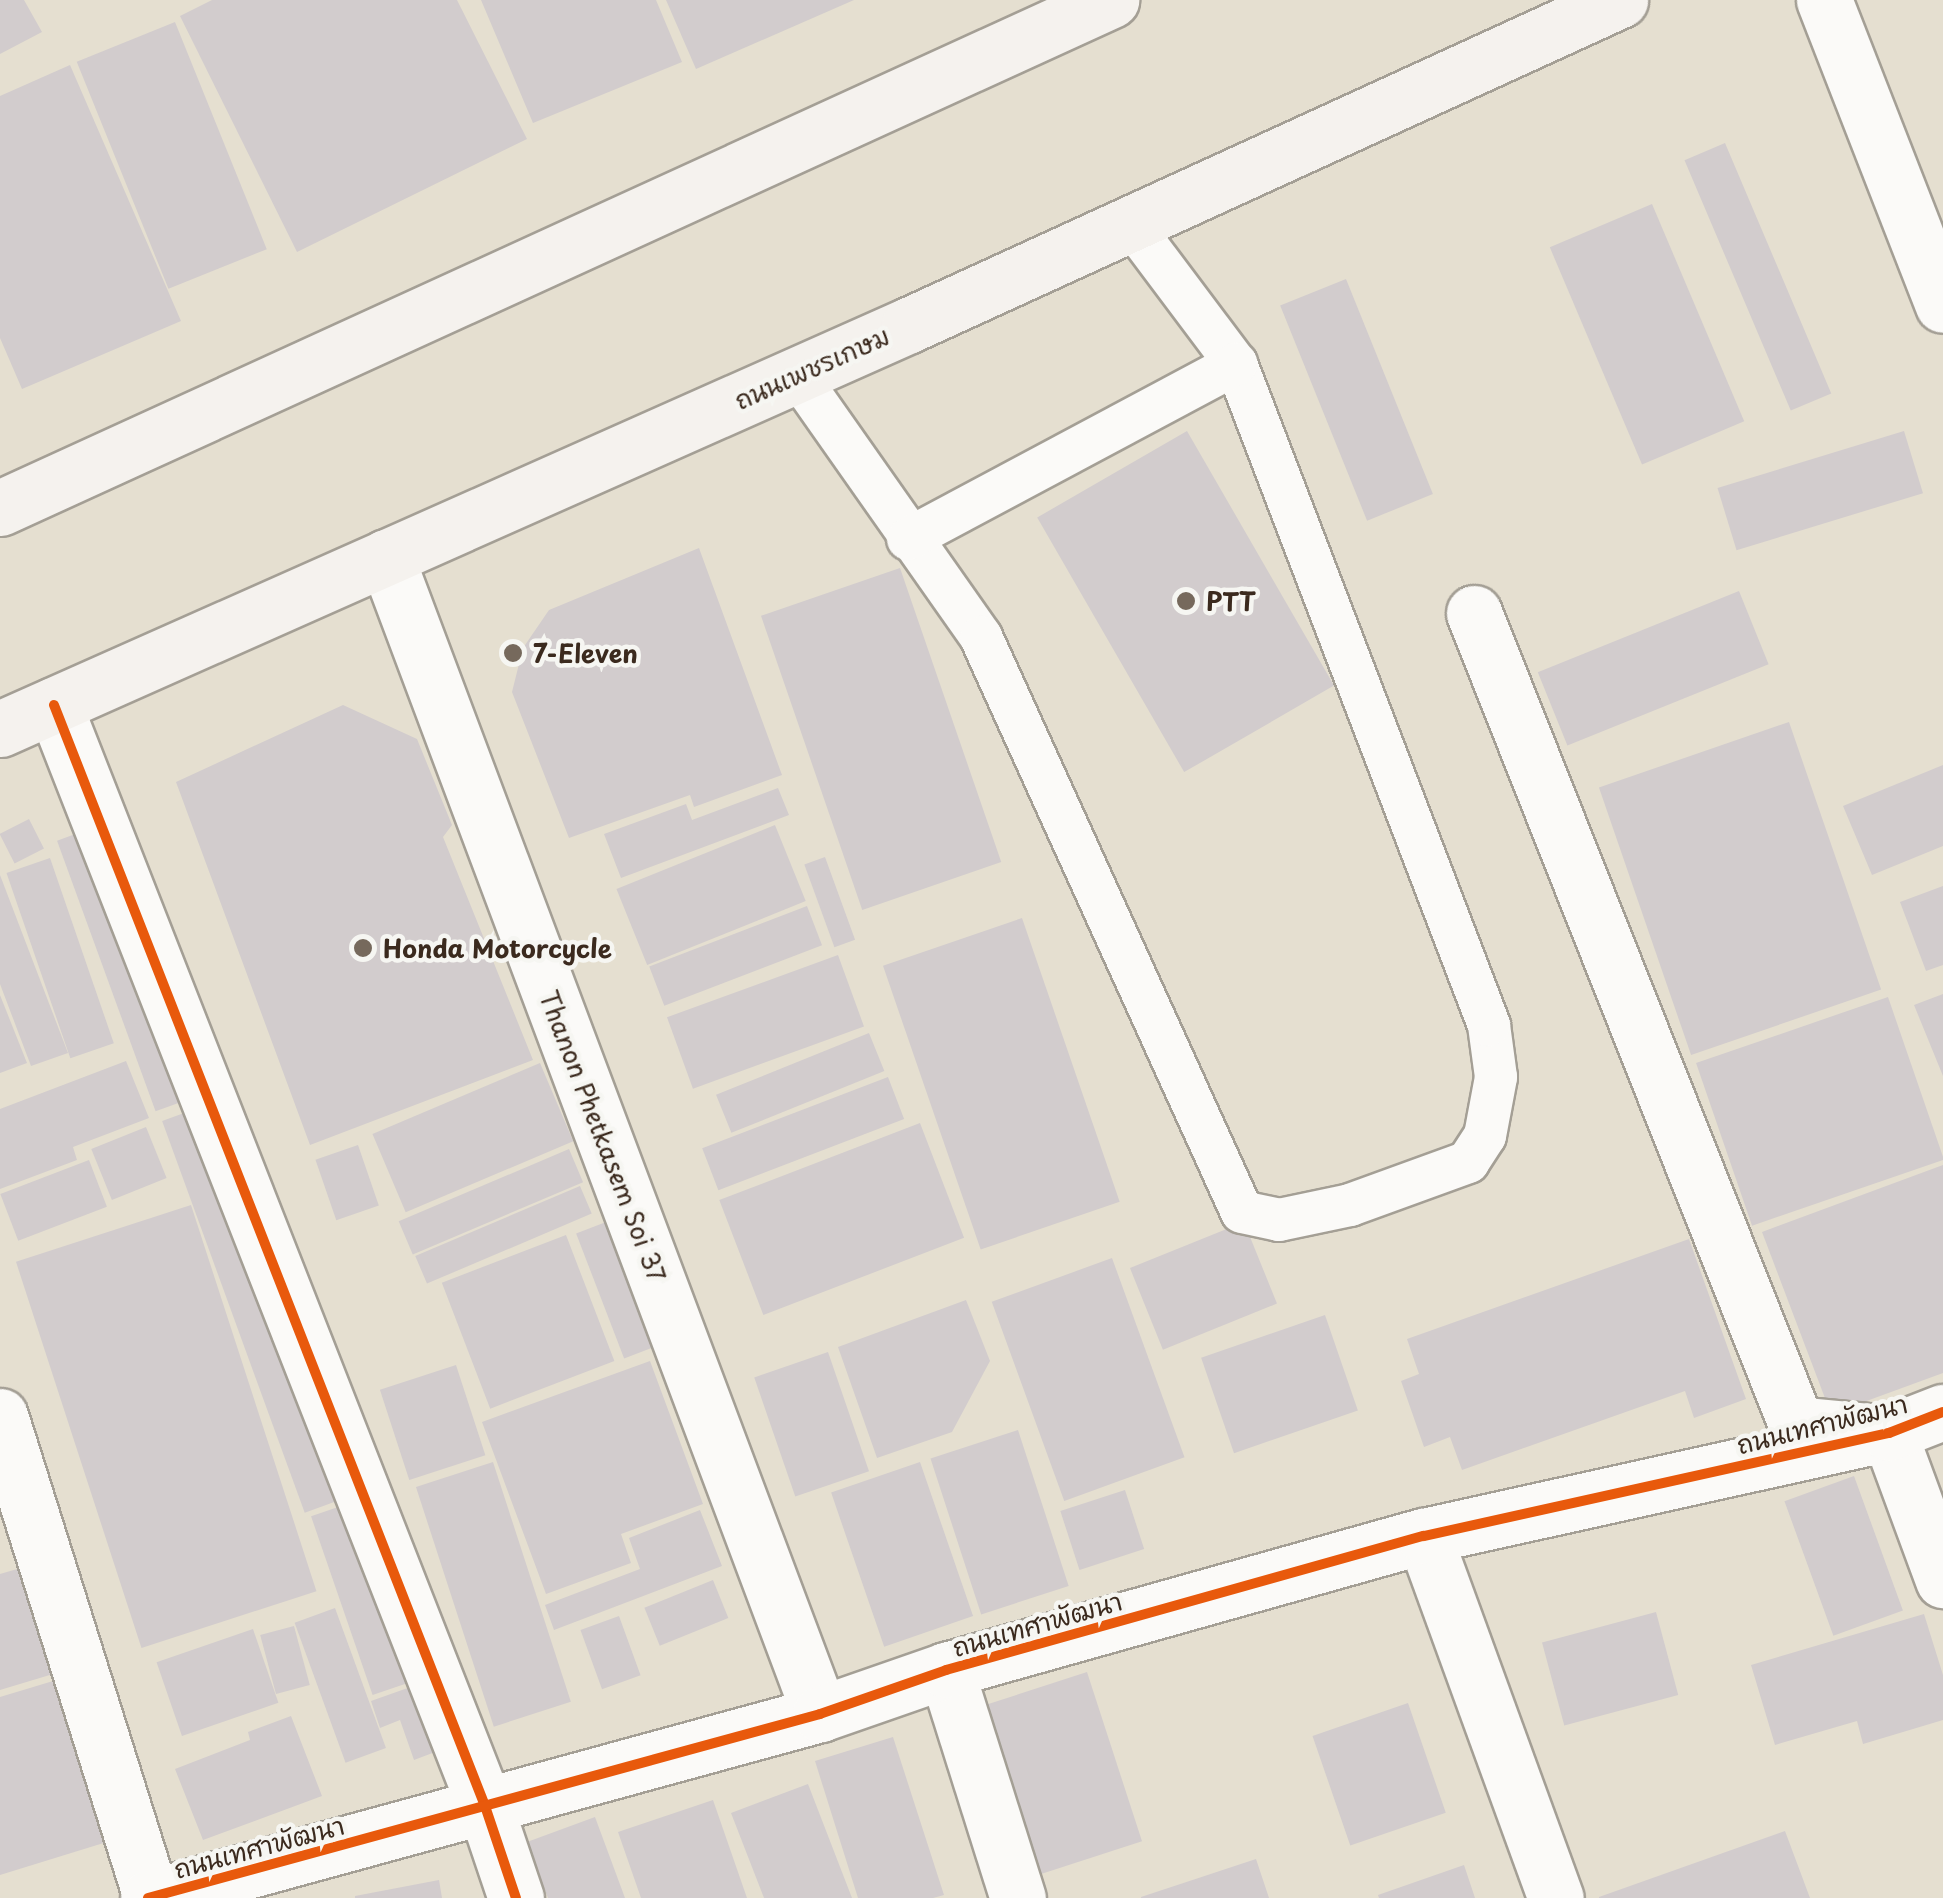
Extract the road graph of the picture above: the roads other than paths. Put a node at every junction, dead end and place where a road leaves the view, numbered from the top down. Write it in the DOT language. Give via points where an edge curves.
graph roads {
  1 [pos="1111,0"];
  2 [pos="1620,0"];
  3 [pos="1824,0"];
  4 [pos="1028,16"];
  5 [pos="1132,224"];
  6 [pos="1943,304"];
  7 [pos="1236,364"];
  8 [pos="796,375"];
  9 [pos="0,508"];
  10 [pos="908,539"];
  11 [pos="386,557"];
  12 [pos="1474,612"];
  13 [pos="54,705"];
  14 [pos="0,729"];
  15 [pos="1943,1412"];
  16 [pos="0,1416"];
  17 [pos="1889,1433"];
  18 [pos="1424,1536"];
  19 [pos="1943,1580"];
  20 [pos="946,1670"];
  21 [pos="820,1714"];
  22 [pos="485,1806"];
  23 [pos="149,1898"];
  24 [pos="516,1898"];
  25 [pos="1018,1898"];
  26 [pos="1556,1898"];
  1 -- 4 [label="main road"];
  2 -- 5 [label="main road, ถนนเพชรเกษม"];
  3 -- 6 [label="street"];
  4 -- 9 [label="main road"];
  5 -- 7 [label="lane"];
  5 -- 8 [label="main road, ถนนเพชรเกษม"];
  7 -- 10 [label="lane"];
  7 -- 10 [label="lane" via="1490,1025 1496,1077 1485,1136 1468,1162 1350,1205 1279,1220 1242,1212 981,637"];
  8 -- 10 [label="lane"];
  8 -- 11 [label="main road, ถนนเพชรเกษม"];
  11 -- 13 [label="main road, ถนนเพชรเกษม"];
  11 -- 21 [label="street, Thanon Phetkasem Soi 37"];
  12 -- 17 [label="street" via="1796,1424"];
  13 -- 14 [label="main road, ถนนเพชรเกษม"];
  13 -- 22 [label="street"];
  15 -- 17 [label="street, ถนนเทศาพัฒนา"];
  16 -- 23 [label="street"];
  17 -- 18 [label="street, ถนนเทศาพัฒนา"];
  17 -- 19 [label="street"];
  18 -- 20 [label="street, ถนนเทศาพัฒนา"];
  18 -- 26 [label="street"];
  20 -- 21 [label="street, ถนนเทศาพัฒนา"];
  20 -- 25 [label="street"];
  21 -- 22 [label="street, ถนนเทศาพัฒนา"];
  22 -- 23 [label="street, ถนนเทศาพัฒนา"];
  22 -- 24 [label="street"];
}
